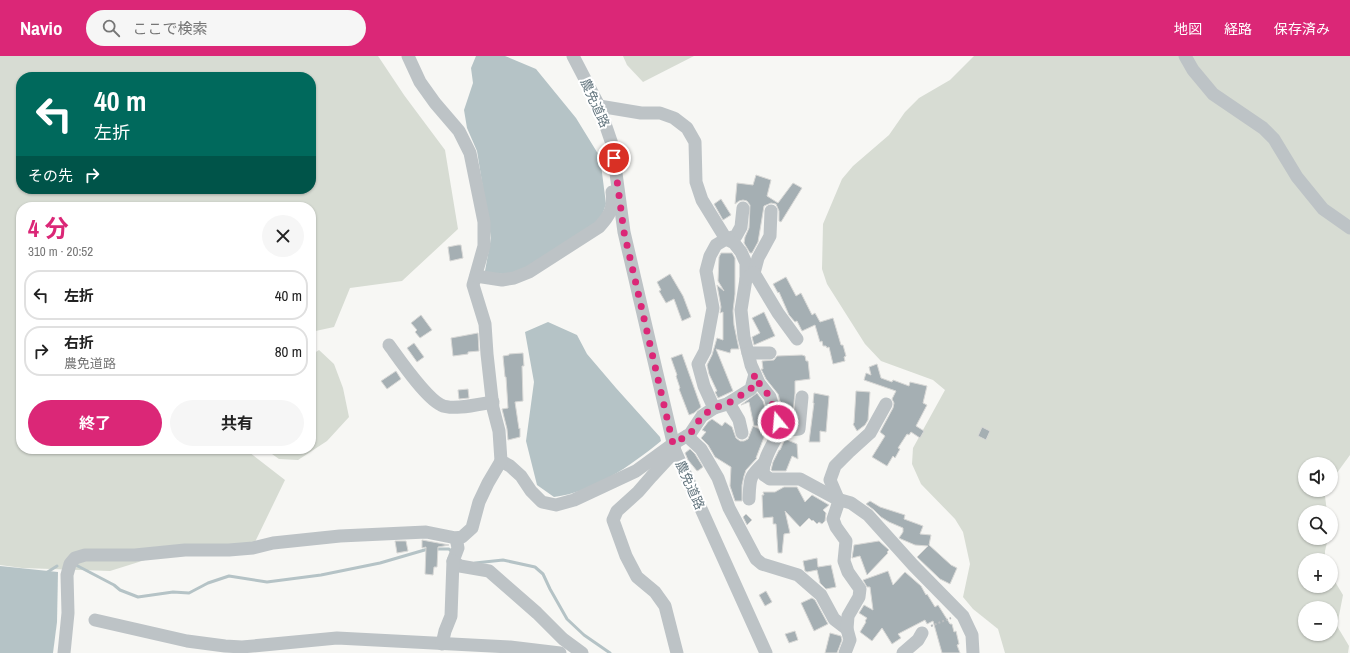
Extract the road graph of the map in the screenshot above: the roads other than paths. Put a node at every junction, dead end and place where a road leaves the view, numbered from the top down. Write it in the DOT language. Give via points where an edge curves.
graph roads {
  1 [pos="408,56"];
  2 [pos="573,56"];
  3 [pos="1185,56"];
  4 [pos="599,106"];
  5 [pos="612,144"];
  6 [pos="742,208"];
  7 [pos="771,211"];
  8 [pos="1350,228"];
  9 [pos="726,238"];
  10 [pos="476,276"];
  11 [pos="750,276"];
  12 [pos="797,339"];
  13 [pos="389,345"];
  14 [pos="748,353"];
  15 [pos="770,353"];
  16 [pos="755,374"];
  17 [pos="802,397"];
  18 [pos="493,402"];
  19 [pos="729,403"];
  20 [pos="886,404"];
  21 [pos="714,408"];
  22 [pos="780,431"];
  23 [pos="742,433"];
  24 [pos="687,436"];
  25 [pos="674,448"];
  26 [pos="501,462"];
  27 [pos="765,462"];
  28 [pos="749,499"];
  29 [pos="837,499"];
  30 [pos="456,538"];
  31 [pos="453,561"];
  32 [pos="95,620"];
  33 [pos="847,629"];
  34 [pos="922,634"];
  35 [pos="442,644"];
  36 [pos="577,652"];
  37 [pos="64,653"];
  38 [pos="560,653"];
  39 [pos="677,653"];
  40 [pos="766,653"];
  41 [pos="845,653"];
  42 [pos="903,653"];
  43 [pos="973,653"];
  1 -- 10 [label="street" via="420,82 459,131 470,153 484,222 484,246"];
  2 -- 4 [label="street, 農免道路"];
  3 -- 8 [label="street" via="1213,94 1263,128 1274,139 1297,178 1323,209"];
  4 -- 5 [label="street, 農免道路"];
  4 -- 9 [label="street" via="641,113 660,112 687,128 695,142 696,182 702,200"];
  5 -- 10 [label="street" via="608,157 614,203 608,217 599,227 529,272 514,278 502,280"];
  5 -- 25 [label="street, 農免道路" via="624,232"];
  6 -- 9 [label="street" via="741,227 736,236"];
  7 -- 11 [label="street" via="770,236"];
  9 -- 11 [label="street" via="741,252"];
  9 -- 21 [label="street" via="716,245 706,271 713,308 705,351 698,364"];
  10 -- 18 [label="street" via="473,285 485,324"];
  11 -- 12 [label="street"];
  11 -- 14 [label="street" via="741,310"];
  13 -- 18 [label="street" via="415,379 442,406 458,407"];
  14 -- 15 [label="street"];
  14 -- 16 [label="street"];
  16 -- 19 [label="street" via="751,389"];
  16 -- 22 [label="street" via="770,397"];
  17 -- 22 [label="street" via="799,429"];
  18 -- 26 [label="street" via="499,431"];
  19 -- 21 [label="street"];
  19 -- 23 [label="street" via="739,420"];
  20 -- 29 [label="street" via="870,433 835,466 830,480"];
  21 -- 24 [label="street" via="702,416"];
  22 -- 27 [label="street"];
  24 -- 25 [label="street"];
  24 -- 33 [label="street" via="701,449 718,478 729,508 756,559 762,564 798,575 820,595 834,619"];
  25 -- 26 [label="street" via="636,472 574,500 556,505 542,502 521,476"];
  25 -- 39 [label="street" via="638,492 617,511 613,520 637,577 655,592 666,606"];
  25 -- 40 [label="street, 農免道路"];
  26 -- 30 [label="street" via="479,502 472,528 462,537"];
  27 -- 28 [label="street" via="750,479"];
  27 -- 29 [label="street" via="762,470 770,479 800,479"];
  29 -- 33 [label="street" via="833,519 846,540 844,561 848,572 860,589 859,597 848,616"];
  29 -- 43 [label="street" via="851,503 868,515 963,616 972,635"];
  30 -- 31 [label="street" via="458,548"];
  30 -- 37 [label="street" via="426,532 340,536 228,550 85,555 75,558 67,575 68,613"];
  31 -- 35 [label="street" via="451,616"];
  31 -- 36 [label="street" via="460,566 489,571"];
  32 -- 35 [label="street" via="187,641 225,646 337,638"];
  33 -- 41 [label="street" via="850,640"];
  34 -- 42 [label="street"];
  35 -- 38 [label="street" via="510,647"];
}
